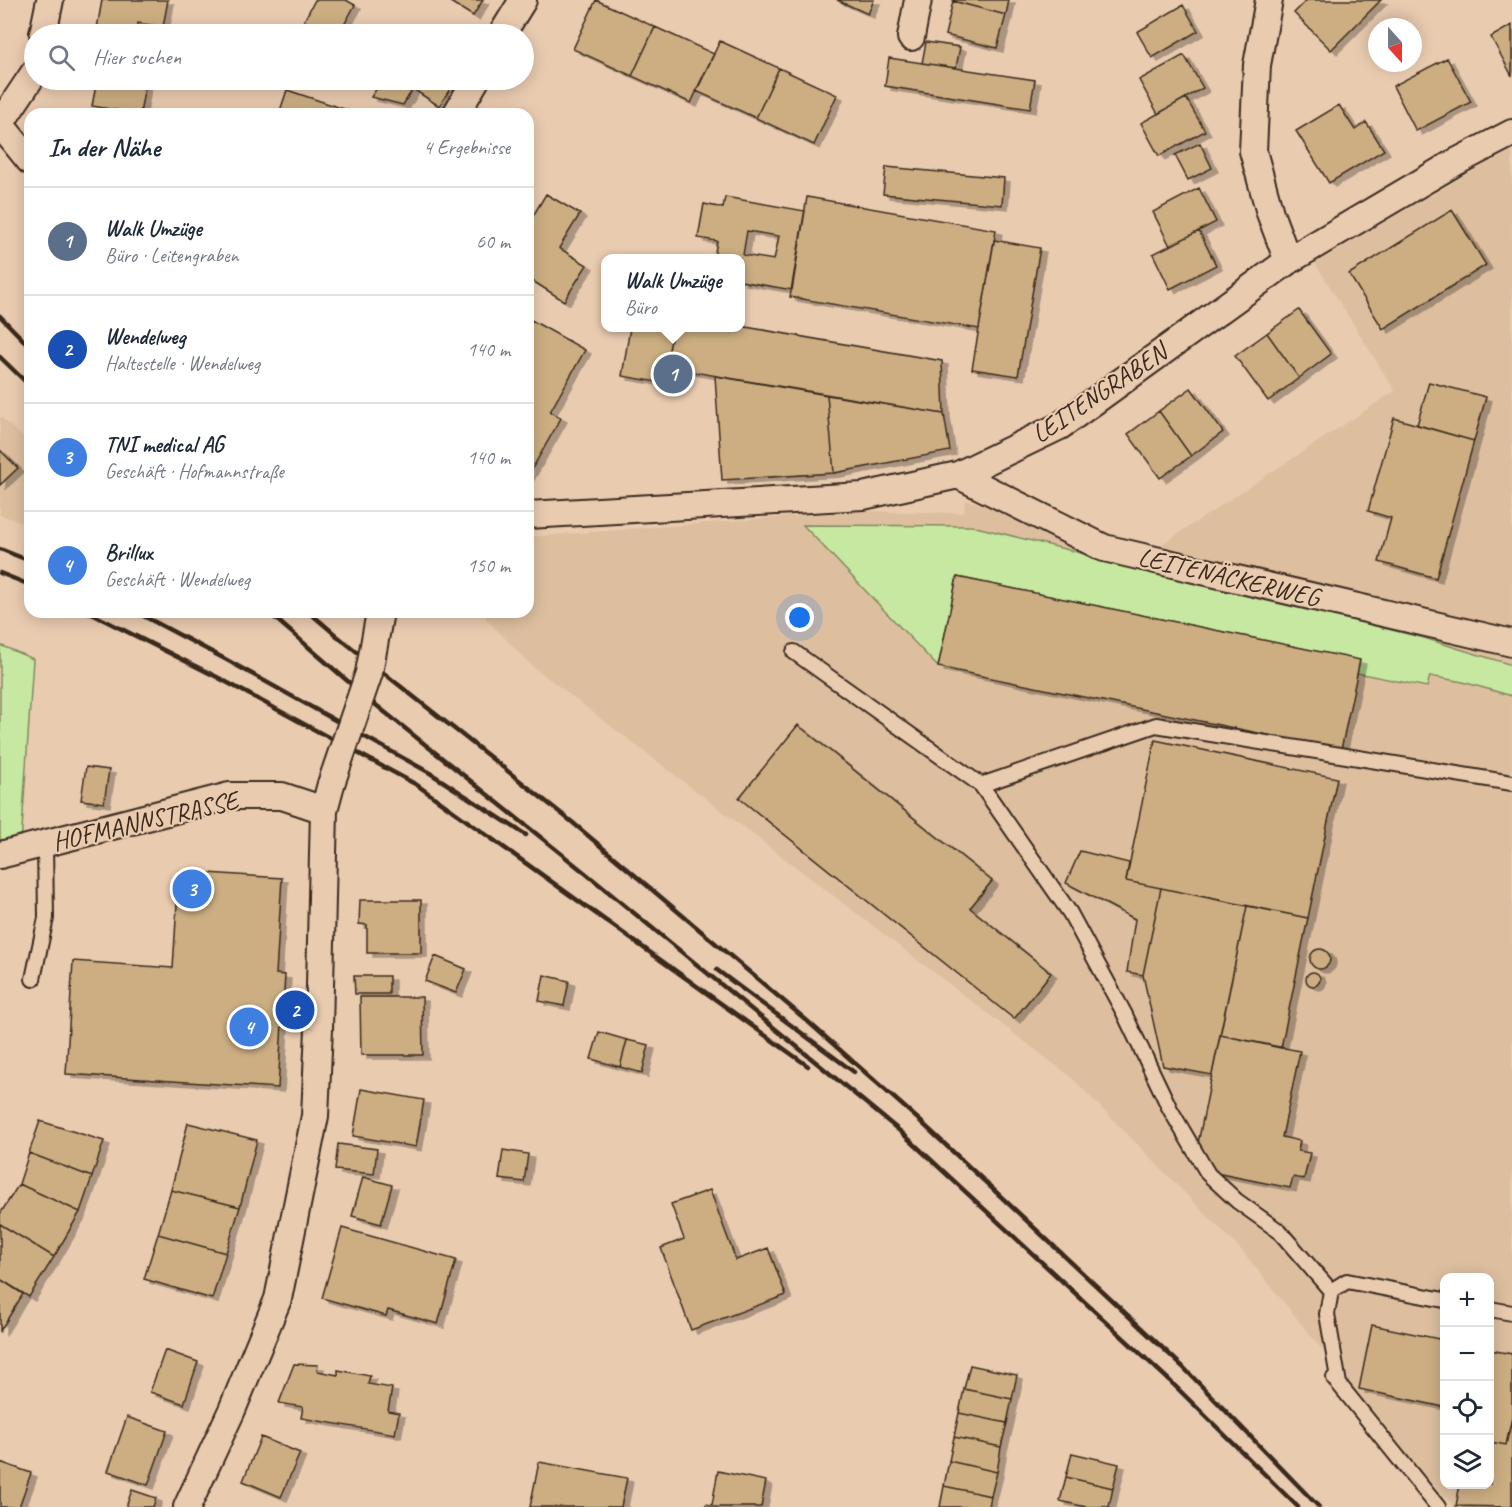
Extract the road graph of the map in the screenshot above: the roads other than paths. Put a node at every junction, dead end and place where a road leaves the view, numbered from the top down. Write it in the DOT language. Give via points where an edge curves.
graph roads {
  1 [pos="50,0"];
  2 [pos="523,0"];
  3 [pos="918,0"];
  4 [pos="1269,0"];
  5 [pos="45,24"];
  6 [pos="508,24"];
  7 [pos="911,37"];
  8 [pos="24,88"];
  9 [pos="470,90"];
  10 [pos="460,108"];
  11 [pos="0,124"];
  12 [pos="1512,133"];
  13 [pos="24,154"];
  14 [pos="1288,261"];
  15 [pos="958,476"];
  16 [pos="534,514"];
  17 [pos="379,618"];
  18 [pos="1512,643"];
  19 [pos="794,652"];
  20 [pos="1512,783"];
  21 [pos="981,785"];
  22 [pos="324,810"];
  23 [pos="45,844"];
  24 [pos="0,855"];
  25 [pos="33,979"];
  26 [pos="1331,1291"];
  27 [pos="1440,1299"];
  28 [pos="1494,1310"];
  29 [pos="1512,1313"];
  30 [pos="1330,1371"];
  31 [pos="1339,1384"];
  32 [pos="187,1507"];
  33 [pos="1438,1507"];
  1 -- 5 [label="street"];
  2 -- 6 [label="street"];
  3 -- 7 [label="street"];
  4 -- 14 [label="street" via="1257,65 1253,151"];
  8 -- 11 [label="street"];
  9 -- 10 [label="street"];
  11 -- 13 [label="street"];
  12 -- 14 [label="street, LEITENGRABEN"];
  14 -- 15 [label="street, LEITENGRABEN" via="1060,426"];
  15 -- 16 [label="street, LEITENGRABEN" via="863,496"];
  15 -- 18 [label="street, LEITENÄCKERWEG" via="1104,548"];
  17 -- 22 [label="street, bridge" via="369,674"];
  19 -- 21 [label="lane"];
  20 -- 21 [label="lane" via="1156,725"];
  21 -- 26 [label="lane" via="1070,913 1170,1109 1208,1174 1279,1231"];
  22 -- 23 [label="street, HOFMANNSTRASSE" via="282,796 229,796"];
  22 -- 32 [label="street" via="313,1128 278,1299"];
  23 -- 24 [label="street, HOFMANNSTRASSE"];
  23 -- 25 [label="lane" via="46,918"];
  26 -- 27 [label="lane" via="1347,1281"];
  26 -- 31 [label="lane" via="1328,1314"];
  28 -- 29 [label="lane"];
  30 -- 31 [label="lane"];
  31 -- 33 [label="lane"];
}
